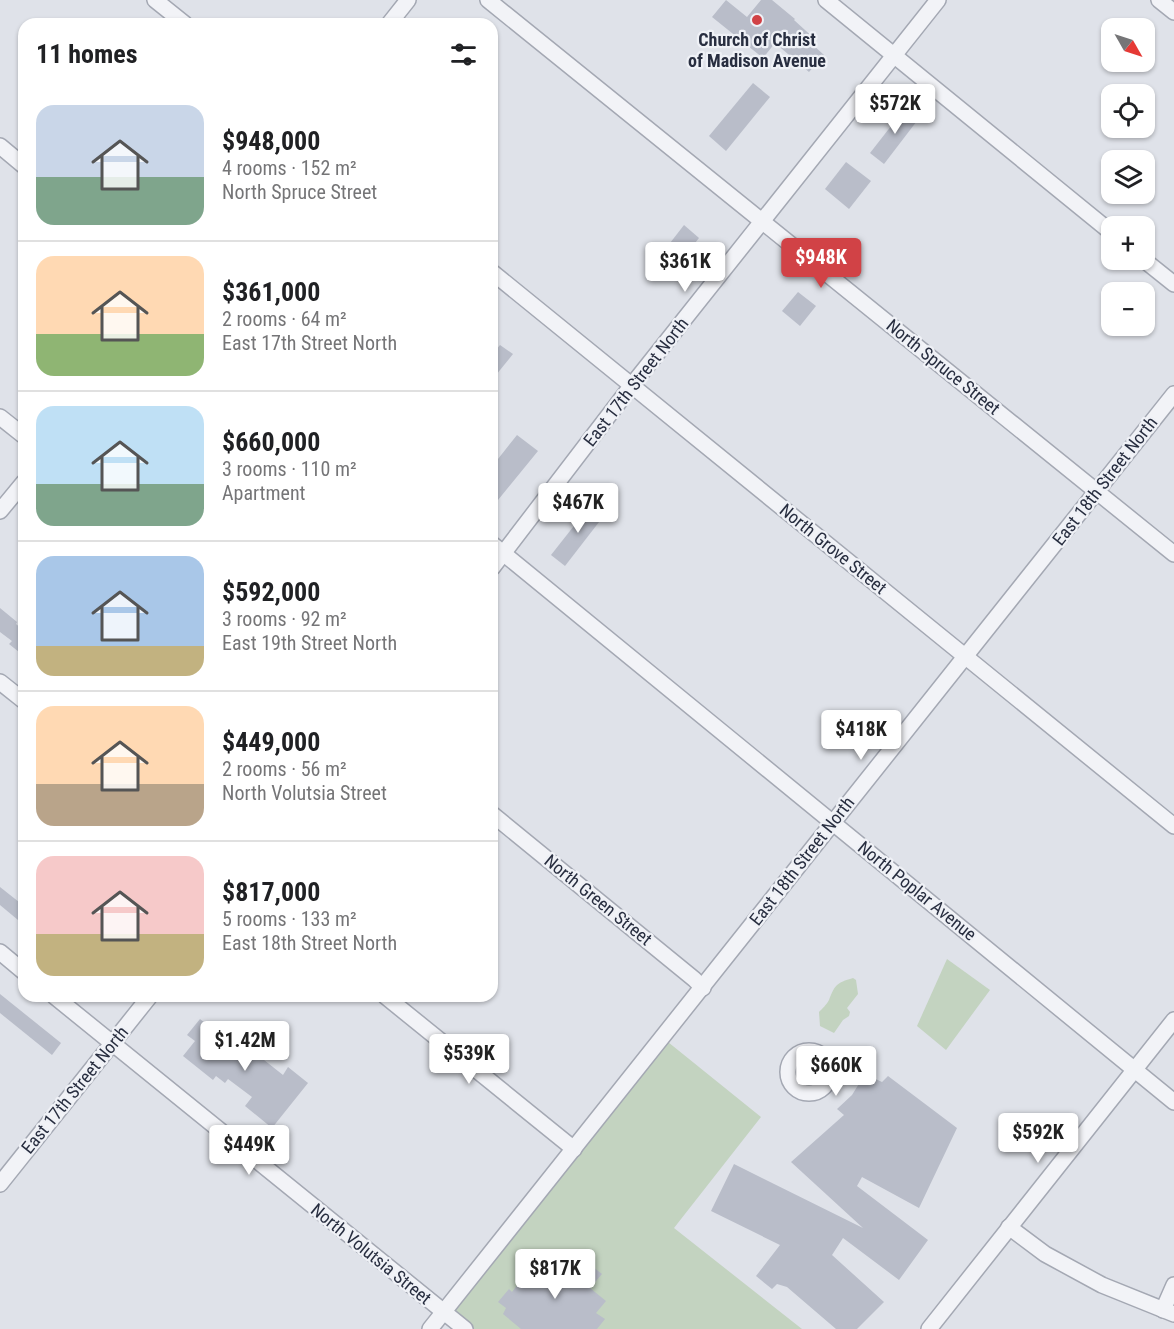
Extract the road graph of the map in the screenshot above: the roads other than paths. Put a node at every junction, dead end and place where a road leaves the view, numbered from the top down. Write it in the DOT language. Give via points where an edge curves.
graph roads {
  1 [pos="155,0"];
  2 [pos="408,0"];
  3 [pos="488,0"];
  4 [pos="826,0"];
  5 [pos="938,0"];
  6 [pos="1159,0"];
  7 [pos="1174,12"];
  8 [pos="178,18"];
  9 [pos="394,18"];
  10 [pos="894,55"];
  11 [pos="0,146"];
  12 [pos="18,161"];
  13 [pos="763,222"];
  14 [pos="1101,224"];
  15 [pos="1155,269"];
  16 [pos="498,277"];
  17 [pos="1174,284"];
  18 [pos="632,385"];
  19 [pos="1174,394"];
  20 [pos="0,417"];
  21 [pos="18,431"];
  22 [pos="18,489"];
  23 [pos="1097,491"];
  24 [pos="0,511"];
  25 [pos="498,549"];
  26 [pos="1174,554"];
  27 [pos="965,656"];
  28 [pos="0,682"];
  29 [pos="18,696"];
  30 [pos="498,819"];
  31 [pos="832,823"];
  32 [pos="1174,826"];
  33 [pos="0,952"];
  34 [pos="18,967"];
  35 [pos="702,988"];
  36 [pos="62,1002"];
  37 [pos="145,1002"];
  38 [pos="392,1002"];
  39 [pos="1174,1020"];
  40 [pos="113,1043"];
  41 [pos="1134,1069"];
  42 [pos="1174,1102"];
  43 [pos="574,1149"];
  44 [pos="0,1184"];
  45 [pos="1009,1227"];
  46 [pos="1174,1285"];
  47 [pos="444,1312"];
  48 [pos="1169,1312"];
  49 [pos="430,1329"];
  50 [pos="465,1329"];
  51 [pos="929,1329"];
  1 -- 8 [label="street"];
  2 -- 9 [label="street"];
  3 -- 13 [label="street, North Spruce Street"];
  4 -- 10 [label="street"];
  5 -- 10 [label="street, East 17th Street North"];
  6 -- 7 [label="street"];
  10 -- 13 [label="street, East 17th Street North"];
  10 -- 14 [label="street"];
  11 -- 12 [label="street"];
  13 -- 18 [label="street, East 17th Street North"];
  13 -- 23 [label="street, North Spruce Street"];
  15 -- 17 [label="street"];
  16 -- 18 [label="street, North Grove Street"];
  18 -- 25 [label="street, East 17th Street North"];
  18 -- 27 [label="street, North Grove Street"];
  19 -- 23 [label="street, East 18th Street North"];
  20 -- 21 [label="street"];
  22 -- 24 [label="street"];
  23 -- 26 [label="street, North Spruce Street"];
  23 -- 27 [label="street, East 18th Street North"];
  25 -- 31 [label="street, North Poplar Avenue"];
  27 -- 31 [label="street, East 18th Street North"];
  27 -- 32 [label="street, North Grove Street"];
  28 -- 29 [label="street"];
  30 -- 35 [label="street, North Green Street"];
  31 -- 35 [label="street, East 18th Street North"];
  31 -- 41 [label="street, North Poplar Avenue"];
  33 -- 34 [label="street"];
  35 -- 43 [label="street, East 18th Street North"];
  36 -- 40 [label="street, North Volutsia Street"];
  37 -- 40 [label="street, East 17th Street North"];
  38 -- 43 [label="street"];
  39 -- 41 [label="street"];
  40 -- 44 [label="street, East 17th Street North"];
  40 -- 47 [label="street, North Volutsia Street"];
  41 -- 42 [label="street, North Poplar Avenue"];
  41 -- 45 [label="street"];
  43 -- 47 [label="street, East 18th Street North"];
  45 -- 48 [label="street" via="1045,1254 1102,1285"];
  45 -- 51 [label="street"];
  46 -- 48 [label="street"];
  47 -- 49 [label="street, East 18th Street North"];
  47 -- 50 [label="street, North Volutsia Street"];
}
